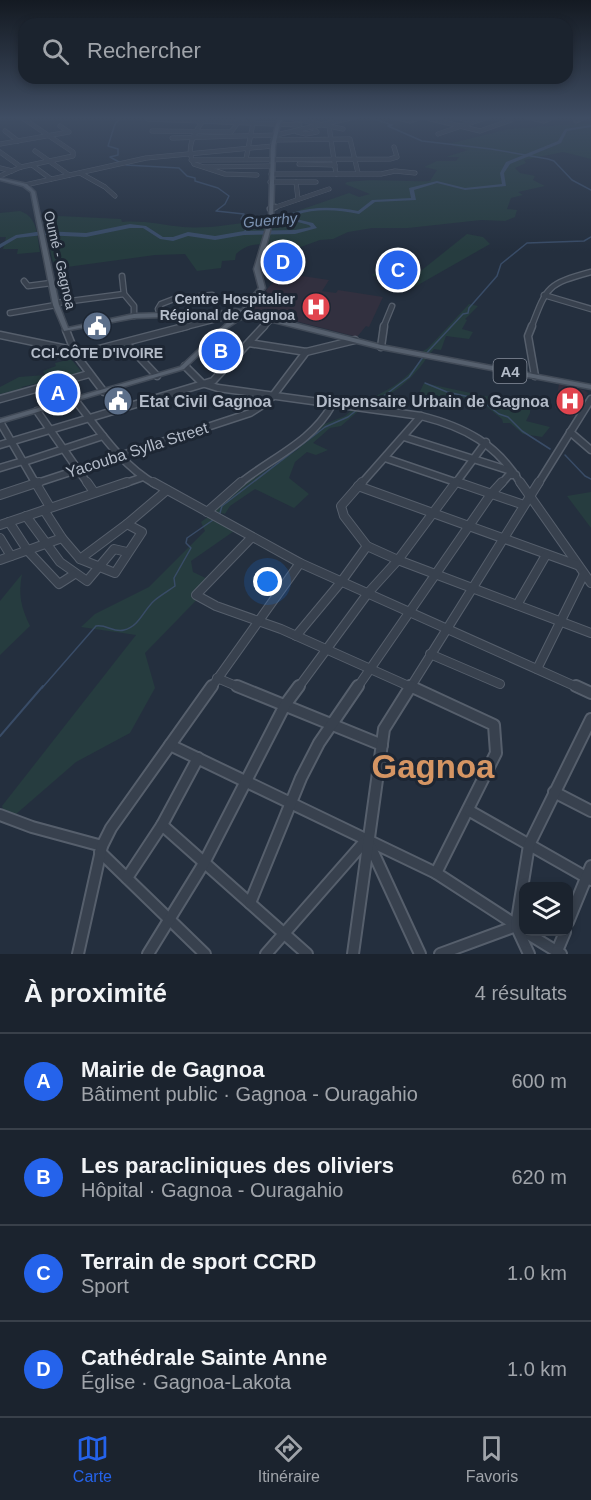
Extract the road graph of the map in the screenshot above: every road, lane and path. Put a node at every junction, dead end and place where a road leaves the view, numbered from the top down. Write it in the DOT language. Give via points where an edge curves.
graph roads {
  1 [pos="13,161"];
  2 [pos="50,162"];
  3 [pos="127,162"];
  4 [pos="193,162"];
  5 [pos="272,162"];
  6 [pos="295,162"];
  7 [pos="299,162"];
  8 [pos="334,162"];
  9 [pos="356,162"];
  10 [pos="377,162"];
  11 [pos="32,165"];
  12 [pos="335,165"];
  13 [pos="271,166"];
  14 [pos="21,167"];
  15 [pos="199,167"];
  16 [pos="0,168"];
  17 [pos="12,171"];
  18 [pos="78,171"];
  19 [pos="358,173"];
  20 [pos="415,173"];
  21 [pos="271,174"];
  22 [pos="300,174"];
  23 [pos="315,174"];
  24 [pos="336,174"];
  25 [pos="381,174"];
  26 [pos="69,175"];
  27 [pos="0,177"];
  28 [pos="51,179"];
  29 [pos="270,182"];
  30 [pos="296,182"];
  31 [pos="316,182"];
  32 [pos="25,185"];
  33 [pos="329,189"];
  34 [pos="317,193"];
  35 [pos="115,196"];
  36 [pos="298,199"];
  37 [pos="270,209"];
  38 [pos="591,272"];
  39 [pos="122,276"];
  40 [pos="24,281"];
  41 [pos="51,283"];
  42 [pos="124,294"];
  43 [pos="212,295"];
  44 [pos="544,295"];
  45 [pos="250,302"];
  46 [pos="56,304"];
  47 [pos="392,306"];
  48 [pos="591,309"];
  49 [pos="10,313"];
  50 [pos="160,315"];
  51 [pos="242,315"];
  52 [pos="134,316"];
  53 [pos="222,318"];
  54 [pos="271,319"];
  55 [pos="66,330"];
  56 [pos="0,335"];
  57 [pos="355,340"];
  58 [pos="126,343"];
  59 [pos="249,343"];
  60 [pos="206,345"];
  61 [pos="381,346"];
  62 [pos="74,352"];
  63 [pos="240,352"];
  64 [pos="306,352"];
  65 [pos="185,366"];
  66 [pos="89,375"];
  67 [pos="158,376"];
  68 [pos="535,376"];
  69 [pos="202,383"];
  70 [pos="591,387"];
  71 [pos="104,392"];
  72 [pos="270,397"];
  73 [pos="0,399"];
  74 [pos="591,399"];
  75 [pos="75,400"];
  76 [pos="332,405"];
  77 [pos="38,411"];
  78 [pos="588,411"];
  79 [pos="421,416"];
  80 [pos="89,418"];
  81 [pos="0,421"];
  82 [pos="50,429"];
  83 [pos="570,432"];
  84 [pos="103,436"];
  85 [pos="404,437"];
  86 [pos="12,441"];
  87 [pos="486,441"];
  88 [pos="0,445"];
  89 [pos="63,448"];
  90 [pos="591,450"];
  91 [pos="120,457"];
  92 [pos="385,458"];
  93 [pos="472,459"];
  94 [pos="23,462"];
  95 [pos="0,468"];
  96 [pos="78,470"];
  97 [pos="515,474"];
  98 [pos="143,477"];
  99 [pos="454,482"];
  100 [pos="36,483"];
  101 [pos="358,486"];
  102 [pos="166,489"];
  103 [pos="94,492"];
  104 [pos="491,494"];
  105 [pos="0,495"];
  106 [pos="529,497"];
  107 [pos="524,505"];
  108 [pos="47,509"];
  109 [pos="207,512"];
  110 [pos="431,513"];
  111 [pos="26,516"];
  112 [pos="9,522"];
  113 [pos="127,524"];
  114 [pos="0,525"];
  115 [pos="468,526"];
  116 [pos="252,537"];
  117 [pos="0,538"];
  118 [pos="63,538"];
  119 [pos="503,539"];
  120 [pos="45,544"];
  121 [pos="368,546"];
  122 [pos="28,550"];
  123 [pos="128,552"];
  124 [pos="546,555"];
  125 [pos="11,556"];
  126 [pos="0,560"];
  127 [pos="80,560"];
  128 [pos="398,560"];
  129 [pos="300,563"];
  130 [pos="577,565"];
  131 [pos="99,568"];
  132 [pos="435,574"];
  133 [pos="584,574"];
  134 [pos="73,575"];
  135 [pos="341,582"];
  136 [pos="591,582"];
  137 [pos="472,588"];
  138 [pos="368,593"];
  139 [pos="517,605"];
  140 [pos="408,612"];
  141 [pos="258,620"];
  142 [pos="560,622"];
  143 [pos="447,629"];
  144 [pos="591,633"];
  145 [pos="296,636"];
  146 [pos="326,649"];
  147 [pos="430,654"];
  148 [pos="370,668"];
  149 [pos="537,669"];
  150 [pos="217,678"];
  151 [pos="500,684"];
  152 [pos="411,686"];
  153 [pos="591,693"];
  154 [pos="285,705"];
  155 [pos="591,719"];
  156 [pos="331,724"];
  157 [pos="170,745"];
  158 [pos="382,745"];
  159 [pos="198,758"];
  160 [pos="246,780"];
  161 [pos="555,792"];
  162 [pos="292,802"];
  163 [pos="468,810"];
  164 [pos="591,811"];
  165 [pos="0,815"];
  166 [pos="162,825"];
  167 [pos="367,839"];
  168 [pos="530,845"];
  169 [pos="101,849"];
  170 [pos="204,863"];
  171 [pos="591,866"];
  172 [pos="436,873"];
  173 [pos="127,878"];
  174 [pos="589,879"];
  175 [pos="526,882"];
  176 [pos="250,903"];
  177 [pos="573,912"];
  178 [pos="169,919"];
  179 [pos="519,927"];
  180 [pos="519,930"];
  181 [pos="284,933"];
  182 [pos="524,936"];
  183 [pos="533,936"];
  184 [pos="564,936"];
  185 [pos="82,952"];
  186 [pos="559,953"];
  187 [pos="148,954"];
  188 [pos="205,954"];
  189 [pos="266,954"];
  190 [pos="307,954"];
  191 [pos="353,954"];
  192 [pos="420,954"];
  193 [pos="440,954"];
  194 [pos="529,954"];
  1 -- 14 [label="street"];
  2 -- 11 [label="street"];
  2 -- 26 [label="street"];
  3 -- 18 [label="street"];
  4 -- 15 [label="street"];
  5 -- 13 [label="main road"];
  6 -- 7 [label="street"];
  7 -- 12 [label="street"];
  7 -- 22 [label="street"];
  8 -- 12 [label="street"];
  9 -- 19 [label="street"];
  10 -- 25 [label="street"];
  11 -- 14 [label="street"];
  11 -- 28 [label="street"];
  12 -- 24 [label="street"];
  13 -- 15 [label="street"];
  13 -- 21 [label="main road"];
  14 -- 17 [label="street"];
  15 -- 21 [label="street" via="237,175"];
  16 -- 17 [label="street"];
  17 -- 27 [label="street"];
  18 -- 26 [label="street"];
  18 -- 35 [label="street"];
  19 -- 24 [label="street"];
  19 -- 25 [label="street"];
  20 -- 25 [label="street"];
  21 -- 22 [label="street"];
  21 -- 29 [label="main road"];
  22 -- 23 [label="street"];
  23 -- 24 [label="street"];
  23 -- 31 [label="street"];
  26 -- 28 [label="street"];
  27 -- 32 [label="main road"];
  28 -- 32 [label="street"];
  29 -- 30 [label="street"];
  29 -- 37 [label="main road"];
  30 -- 31 [label="street"];
  30 -- 36 [label="street"];
  31 -- 34 [label="street"];
  32 -- 41 [label="main road, Oumé - Gagnoa" via="33,192"];
  33 -- 34 [label="street"];
  34 -- 36 [label="street"];
  36 -- 37 [label="street"];
  37 -- 45 [label="main road" via="271,219 256,269 262,288"];
  38 -- 44 [label="street" via="561,280"];
  39 -- 42 [label="street"];
  40 -- 41 [label="street" via="28,286"];
  41 -- 46 [label="main road, Oumé - Gagnoa"];
  42 -- 46 [label="street"];
  42 -- 52 [label="street" via="134,306"];
  43 -- 50 [label="street" via="162,303"];
  44 -- 48 [label="street"];
  44 -- 68 [label="street" via="528,336"];
  45 -- 51 [label="main road"];
  45 -- 53 [label="main road"];
  46 -- 49 [label="street"];
  46 -- 55 [label="main road, Oumé - Gagnoa"];
  47 -- 61 [label="street"];
  50 -- 52 [label="main road, Oumé - Gagnoa"];
  50 -- 53 [label="main road, Oumé - Gagnoa"];
  51 -- 53 [label="main road"];
  51 -- 53 [label="main road, Oumé - Gagnoa"];
  51 -- 54 [label="main road, A4"];
  52 -- 55 [label="main road, Oumé - Gagnoa"];
  53 -- 58 [label="street"];
  53 -- 60 [label="main road"];
  54 -- 57 [label="main road, A4"];
  54 -- 59 [label="street"];
  55 -- 62 [label="street"];
  56 -- 62 [label="street"];
  57 -- 61 [label="main road, A4"];
  57 -- 64 [label="street"];
  58 -- 62 [label="street"];
  58 -- 67 [label="street"];
  59 -- 63 [label="street"];
  59 -- 64 [label="street"];
  60 -- 63 [label="street"];
  60 -- 65 [label="main road"];
  61 -- 68 [label="main road, A4"];
  62 -- 66 [label="street"];
  63 -- 69 [label="street" via="213,381"];
  64 -- 72 [label="street, Yacouba Sylla Street"];
  65 -- 67 [label="main road"];
  65 -- 69 [label="street"];
  66 -- 71 [label="street"];
  66 -- 73 [label="street"];
  67 -- 71 [label="main road"];
  68 -- 70 [label="main road, A4"];
  69 -- 72 [label="street"];
  69 -- 80 [label="street"];
  71 -- 75 [label="main road"];
  72 -- 76 [label="street"];
  72 -- 91 [label="street, Yacouba Sylla Street" via="250,413"];
  74 -- 78 [label="street"];
  75 -- 77 [label="main road"];
  75 -- 80 [label="street"];
  76 -- 79 [label="street"];
  76 -- 109 [label="street" via="323,423 250,475"];
  77 -- 81 [label="main road"];
  77 -- 82 [label="street"];
  78 -- 83 [label="street"];
  79 -- 85 [label="street"];
  79 -- 87 [label="street" via="452,423"];
  80 -- 82 [label="street"];
  80 -- 84 [label="street"];
  81 -- 86 [label="street"];
  82 -- 86 [label="street"];
  82 -- 89 [label="street"];
  83 -- 90 [label="street"];
  83 -- 106 [label="street"];
  84 -- 89 [label="street"];
  84 -- 91 [label="street"];
  85 -- 92 [label="street"];
  85 -- 93 [label="street"];
  86 -- 88 [label="street"];
  86 -- 94 [label="street"];
  87 -- 93 [label="street"];
  87 -- 97 [label="street"];
  89 -- 94 [label="street"];
  89 -- 96 [label="street"];
  91 -- 96 [label="street, Yacouba Sylla Street"];
  91 -- 98 [label="street"];
  92 -- 99 [label="street"];
  92 -- 101 [label="street"];
  93 -- 97 [label="street"];
  93 -- 99 [label="street"];
  94 -- 95 [label="street"];
  94 -- 100 [label="street"];
  96 -- 100 [label="street, Yacouba Sylla Street"];
  96 -- 103 [label="street"];
  97 -- 104 [label="street"];
  97 -- 106 [label="street"];
  98 -- 102 [label="street"];
  98 -- 103 [label="street"];
  99 -- 104 [label="street"];
  99 -- 110 [label="street"];
  100 -- 105 [label="street, Yacouba Sylla Street"];
  100 -- 108 [label="street"];
  101 -- 110 [label="street"];
  101 -- 121 [label="street" via="340,507"];
  102 -- 109 [label="street"];
  102 -- 113 [label="street"];
  103 -- 108 [label="street"];
  104 -- 107 [label="street"];
  104 -- 115 [label="street"];
  106 -- 107 [label="street"];
  106 -- 130 [label="street"];
  107 -- 119 [label="street"];
  108 -- 111 [label="street"];
  108 -- 118 [label="street"];
  109 -- 116 [label="street"];
  110 -- 115 [label="street"];
  110 -- 128 [label="street"];
  111 -- 112 [label="street"];
  111 -- 120 [label="street"];
  112 -- 114 [label="street"];
  112 -- 122 [label="street"];
  113 -- 123 [label="street" via="142,532"];
  113 -- 127 [label="street"];
  115 -- 119 [label="street"];
  115 -- 132 [label="street"];
  116 -- 129 [label="street"];
  116 -- 141 [label="street" via="196,595"];
  117 -- 125 [label="street"];
  118 -- 120 [label="street"];
  118 -- 127 [label="street"];
  119 -- 124 [label="street"];
  119 -- 137 [label="street"];
  120 -- 122 [label="street"];
  120 -- 134 [label="street"];
  121 -- 128 [label="street"];
  121 -- 135 [label="street"];
  122 -- 125 [label="street"];
  122 -- 134 [label="street" via="59,584"];
  123 -- 131 [label="street" via="114,549"];
  123 -- 131 [label="street" via="115,573"];
  124 -- 130 [label="street"];
  124 -- 139 [label="street"];
  125 -- 126 [label="street"];
  127 -- 131 [label="street"];
  128 -- 132 [label="street"];
  128 -- 138 [label="street"];
  129 -- 135 [label="street"];
  129 -- 141 [label="street"];
  130 -- 133 [label="street"];
  131 -- 134 [label="street" via="87,581"];
  132 -- 137 [label="street"];
  132 -- 140 [label="street"];
  133 -- 136 [label="street"];
  133 -- 142 [label="street"];
  135 -- 138 [label="street"];
  135 -- 145 [label="street"];
  137 -- 139 [label="street"];
  137 -- 143 [label="street"];
  138 -- 140 [label="street"];
  138 -- 146 [label="street"];
  139 -- 142 [label="street"];
  140 -- 143 [label="street"];
  140 -- 148 [label="street"];
  141 -- 145 [label="street"];
  141 -- 150 [label="street"];
  142 -- 144 [label="street"];
  142 -- 149 [label="street"];
  143 -- 147 [label="street"];
  143 -- 149 [label="street"];
  145 -- 146 [label="street"];
  146 -- 148 [label="street"];
  146 -- 154 [label="street"];
  147 -- 151 [label="street"];
  147 -- 152 [label="street"];
  148 -- 152 [label="street"];
  148 -- 156 [label="street"];
  149 -- 153 [label="street"];
  150 -- 154 [label="street"];
  150 -- 157 [label="street"];
  152 -- 158 [label="street" via="384,729"];
  152 -- 163 [label="street" via="494,725 496,753"];
  154 -- 156 [label="street"];
  154 -- 160 [label="street"];
  155 -- 161 [label="street"];
  156 -- 158 [label="street"];
  156 -- 162 [label="street" via="312,754"];
  157 -- 159 [label="street"];
  157 -- 169 [label="street" via="111,828"];
  158 -- 167 [label="street"];
  159 -- 160 [label="street"];
  159 -- 166 [label="street"];
  160 -- 162 [label="street"];
  160 -- 170 [label="street"];
  161 -- 164 [label="street"];
  161 -- 168 [label="street"];
  162 -- 167 [label="street"];
  162 -- 176 [label="street"];
  163 -- 168 [label="street"];
  163 -- 172 [label="street"];
  165 -- 169 [label="street"];
  166 -- 170 [label="street"];
  166 -- 173 [label="street"];
  167 -- 172 [label="street"];
  167 -- 181 [label="street"];
  167 -- 191 [label="street"];
  167 -- 192 [label="street"];
  168 -- 174 [label="street"];
  168 -- 175 [label="street"];
  169 -- 173 [label="street"];
  169 -- 185 [label="street"];
  170 -- 176 [label="street"];
  170 -- 178 [label="street"];
  171 -- 174 [label="street"];
  172 -- 179 [label="street"];
  173 -- 178 [label="street"];
  174 -- 177 [label="street"];
  176 -- 181 [label="street"];
  178 -- 187 [label="street"];
  178 -- 188 [label="street"];
  180 -- 193 [label="street"];
  181 -- 189 [label="street"];
  181 -- 190 [label="street"];
  182 -- 194 [label="street"];
  183 -- 186 [label="street"];
  184 -- 186 [label="street"];
}
